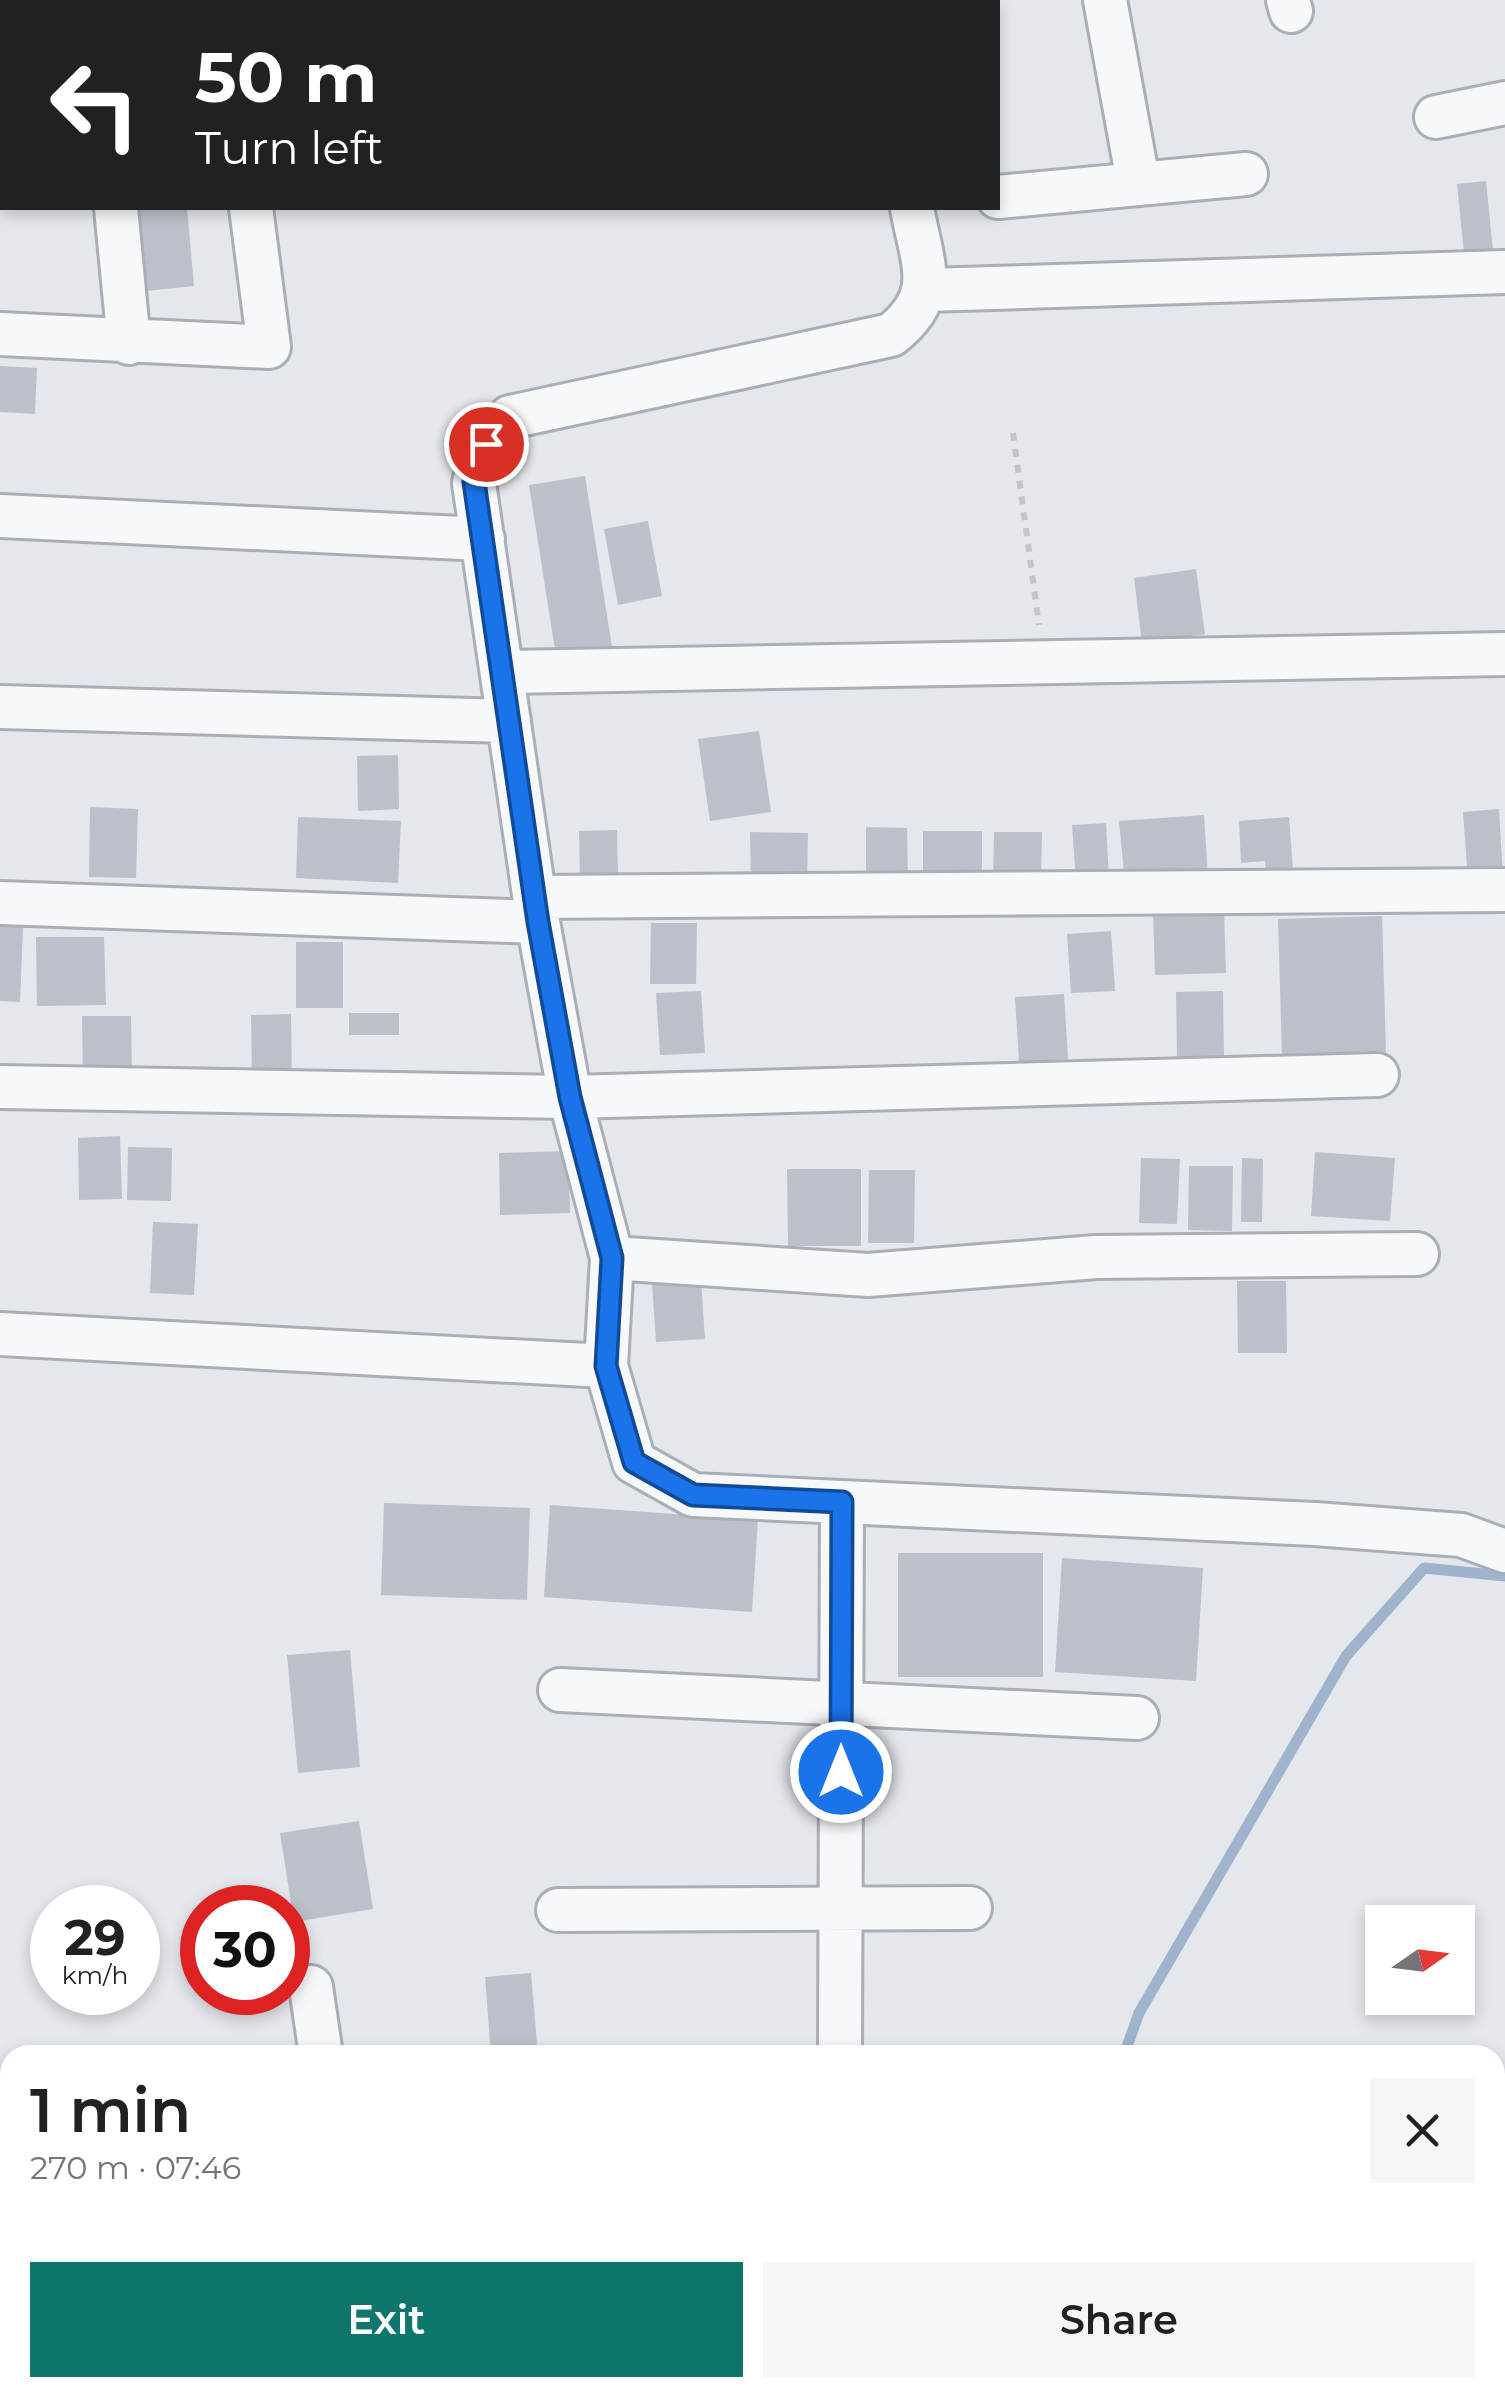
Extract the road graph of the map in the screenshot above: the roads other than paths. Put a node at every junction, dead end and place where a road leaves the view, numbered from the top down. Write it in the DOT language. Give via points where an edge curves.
graph roads {
  1 [pos="1105,0"];
  2 [pos="1505,103"];
  3 [pos="1436,117"];
  4 [pos="1246,174"];
  5 [pos="1138,181"];
  6 [pos="1000,198"];
  7 [pos="116,210"];
  8 [pos="251,210"];
  9 [pos="912,210"];
  10 [pos="1505,272"];
  11 [pos="926,290"];
  12 [pos="0,334"];
  13 [pos="129,343"];
  14 [pos="0,516"];
  15 [pos="482,540"];
  16 [pos="1505,654"];
  17 [pos="502,672"];
  18 [pos="0,707"];
  19 [pos="509,721"];
  20 [pos="1505,890"];
  21 [pos="0,903"];
  22 [pos="537,909"];
  23 [pos="1377,1075"];
  24 [pos="0,1087"];
  25 [pos="570,1097"];
  26 [pos="1417,1254"];
  27 [pos="612,1258"];
  28 [pos="0,1334"];
  29 [pos="606,1366"];
  30 [pos="842,1502"];
  31 [pos="1505,1551"];
  32 [pos="560,1690"];
  33 [pos="841,1704"];
  34 [pos="1137,1718"];
  35 [pos="841,1907"];
  36 [pos="970,1908"];
  37 [pos="558,1910"];
  38 [pos="311,1987"];
  39 [pos="320,2045"];
  40 [pos="840,2045"];
  1 -- 5 [label="street"];
  2 -- 3 [label="street"];
  4 -- 5 [label="street"];
  5 -- 6 [label="street"];
  7 -- 13 [label="street"];
  8 -- 13 [label="street" via="270,347"];
  9 -- 11 [label="street"];
  10 -- 11 [label="street"];
  11 -- 15 [label="street" via="914,316 891,336 510,418 486,444 474,482"];
  12 -- 13 [label="street"];
  14 -- 15 [label="street"];
  15 -- 17 [label="street"];
  16 -- 17 [label="street"];
  17 -- 19 [label="street"];
  18 -- 19 [label="street"];
  19 -- 22 [label="street"];
  20 -- 22 [label="street"];
  21 -- 22 [label="street"];
  22 -- 25 [label="street"];
  23 -- 25 [label="street"];
  24 -- 25 [label="street"];
  25 -- 27 [label="street"];
  26 -- 27 [label="street" via="1096,1258 868,1274"];
  27 -- 29 [label="street"];
  28 -- 29 [label="street"];
  29 -- 30 [label="street" via="634,1462 693,1495"];
  30 -- 31 [label="street" via="1425,1532 1461,1535"];
  30 -- 33 [label="street"];
  32 -- 33 [label="street"];
  33 -- 34 [label="street"];
  33 -- 35 [label="street"];
  35 -- 36 [label="street"];
  35 -- 37 [label="street"];
  35 -- 40 [label="street"];
  38 -- 39 [label="street"];
}
